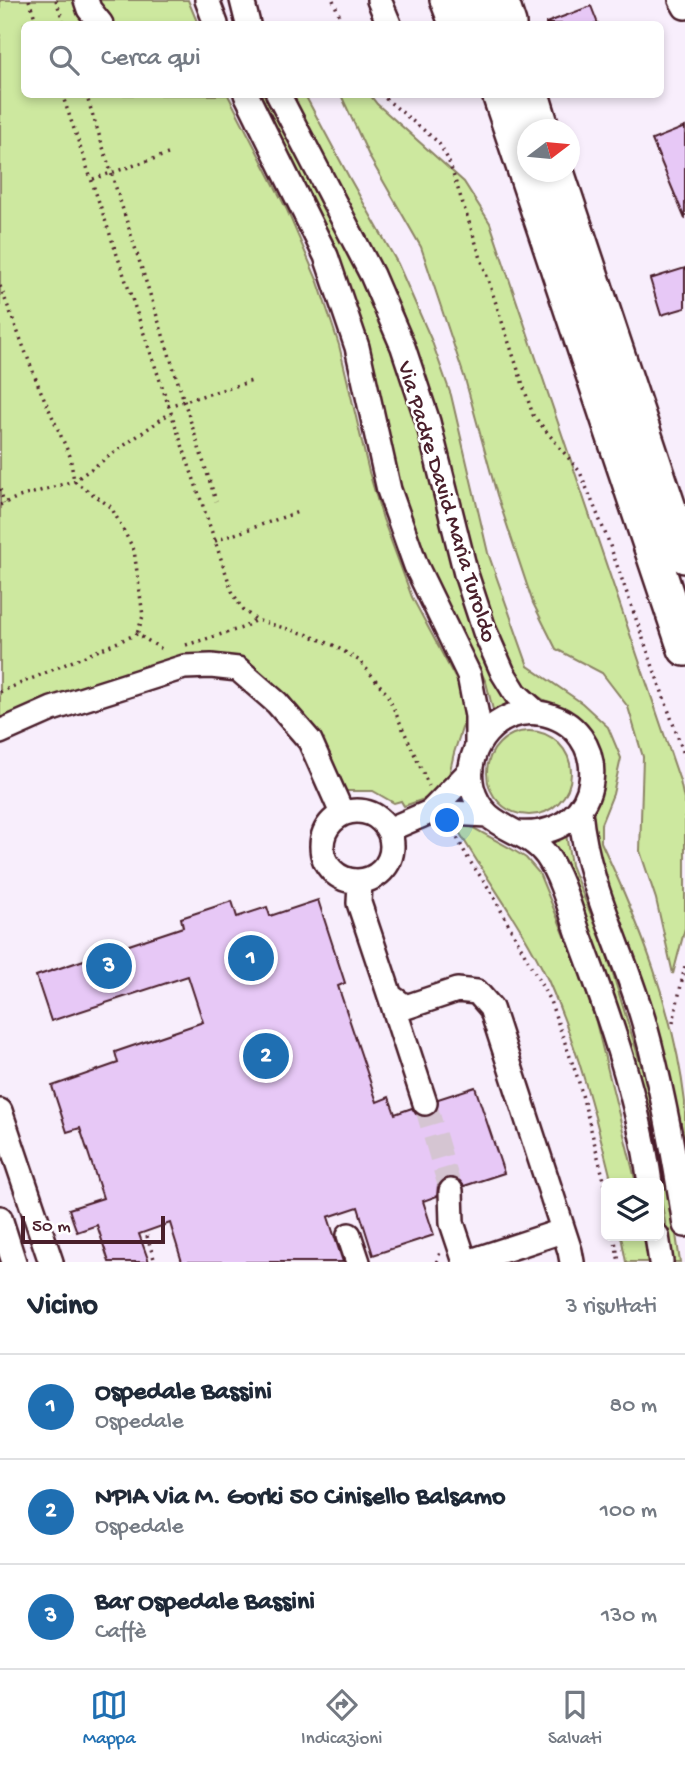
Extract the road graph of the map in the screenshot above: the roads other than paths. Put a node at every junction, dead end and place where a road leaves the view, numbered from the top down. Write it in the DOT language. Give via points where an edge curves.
graph roads {
  1 [pos="71,0"];
  2 [pos="86,0"];
  3 [pos="207,0"];
  4 [pos="242,0"];
  5 [pos="379,0"];
  6 [pos="442,0"];
  7 [pos="468,0"];
  8 [pos="501,0"];
  9 [pos="681,0"];
  10 [pos="685,6"];
  11 [pos="81,21"];
  12 [pos="99,21"];
  13 [pos="215,21"];
  14 [pos="247,21"];
  15 [pos="387,21"];
  16 [pos="450,21"];
  17 [pos="475,21"];
  18 [pos="508,21"];
  19 [pos="248,98"];
  20 [pos="280,98"];
  21 [pos="492,98"];
  22 [pos="500,98"];
  23 [pos="532,98"];
  24 [pos="539,119"];
  25 [pos="510,126"];
  26 [pos="559,182"];
  27 [pos="685,556"];
  28 [pos="685,649"];
  29 [pos="537,713"];
  30 [pos="0,732"];
  31 [pos="477,747"];
  32 [pos="471,770"];
  33 [pos="437,810"];
  34 [pos="580,811"];
  35 [pos="342,813"];
  36 [pos="488,815"];
  37 [pos="388,830"];
  38 [pos="519,833"];
  39 [pos="360,882"];
  40 [pos="390,996"];
  41 [pos="425,1104"];
  42 [pos="0,1111"];
  43 [pos="649,1178"];
  44 [pos="451,1191"];
  45 [pos="0,1219"];
  46 [pos="685,1225"];
  47 [pos="562,1231"];
  48 [pos="349,1234"];
  49 [pos="658,1241"];
  50 [pos="14,1262"];
  51 [pos="51,1262"];
  52 [pos="358,1262"];
  53 [pos="466,1262"];
  54 [pos="572,1262"];
  55 [pos="661,1262"];
  1 -- 11 [label="street"];
  2 -- 12 [label="street"];
  3 -- 13 [label="street"];
  4 -- 14 [label="street"];
  5 -- 15 [label="street"];
  6 -- 16 [label="street"];
  7 -- 17 [label="highway"];
  8 -- 18 [label="highway"];
  9 -- 10 [label="street"];
  19 -- 31 [label="street, Via Padre David Maria Turoldo" via="326,256 357,347 389,490 416,566 469,675"];
  20 -- 29 [label="street, Via Padre David Maria Turoldo" via="372,275 403,347 485,632 516,694"];
  21 -- 25 [label="street"];
  22 -- 25 [label="highway"];
  23 -- 24 [label="highway"];
  25 -- 28 [label="highway"];
  26 -- 27 [label="highway"];
  29 -- 31 [label="street" via="502,720"];
  29 -- 34 [label="street" via="555,717 583,741 592,776"];
  30 -- 35 [label="street" via="52,709 184,667 237,669 277,703 310,741"];
  31 -- 32 [label="street"];
  32 -- 33 [label="street"];
  32 -- 36 [label="street" via="478,802"];
  33 -- 36 [label="street"];
  33 -- 37 [label="street"];
  34 -- 38 [label="street" via="552,831"];
  34 -- 46 [label="street" via="582,842 597,896 645,1024 675,1153"];
  35 -- 37 [label="street" via="363,811 382,821"];
  35 -- 39 [label="street" via="326,828 321,850 338,877"];
  36 -- 38 [label="street"];
  37 -- 39 [label="street" via="392,852 388,863 381,873"];
  38 -- 43 [label="street" via="547,855 569,906 613,1026"];
  39 -- 40 [label="street" via="359,902"];
  40 -- 41 [label="street"];
  40 -- 47 [label="street" via="406,1007 457,990 477,992 491,1008"];
  42 -- 51 [label="street"];
  44 -- 53 [label="street" via="452,1223"];
  45 -- 50 [label="street"];
  47 -- 53 [label="street"];
  47 -- 54 [label="street"];
  48 -- 52 [label="street"];
  49 -- 55 [label="street"];
}
